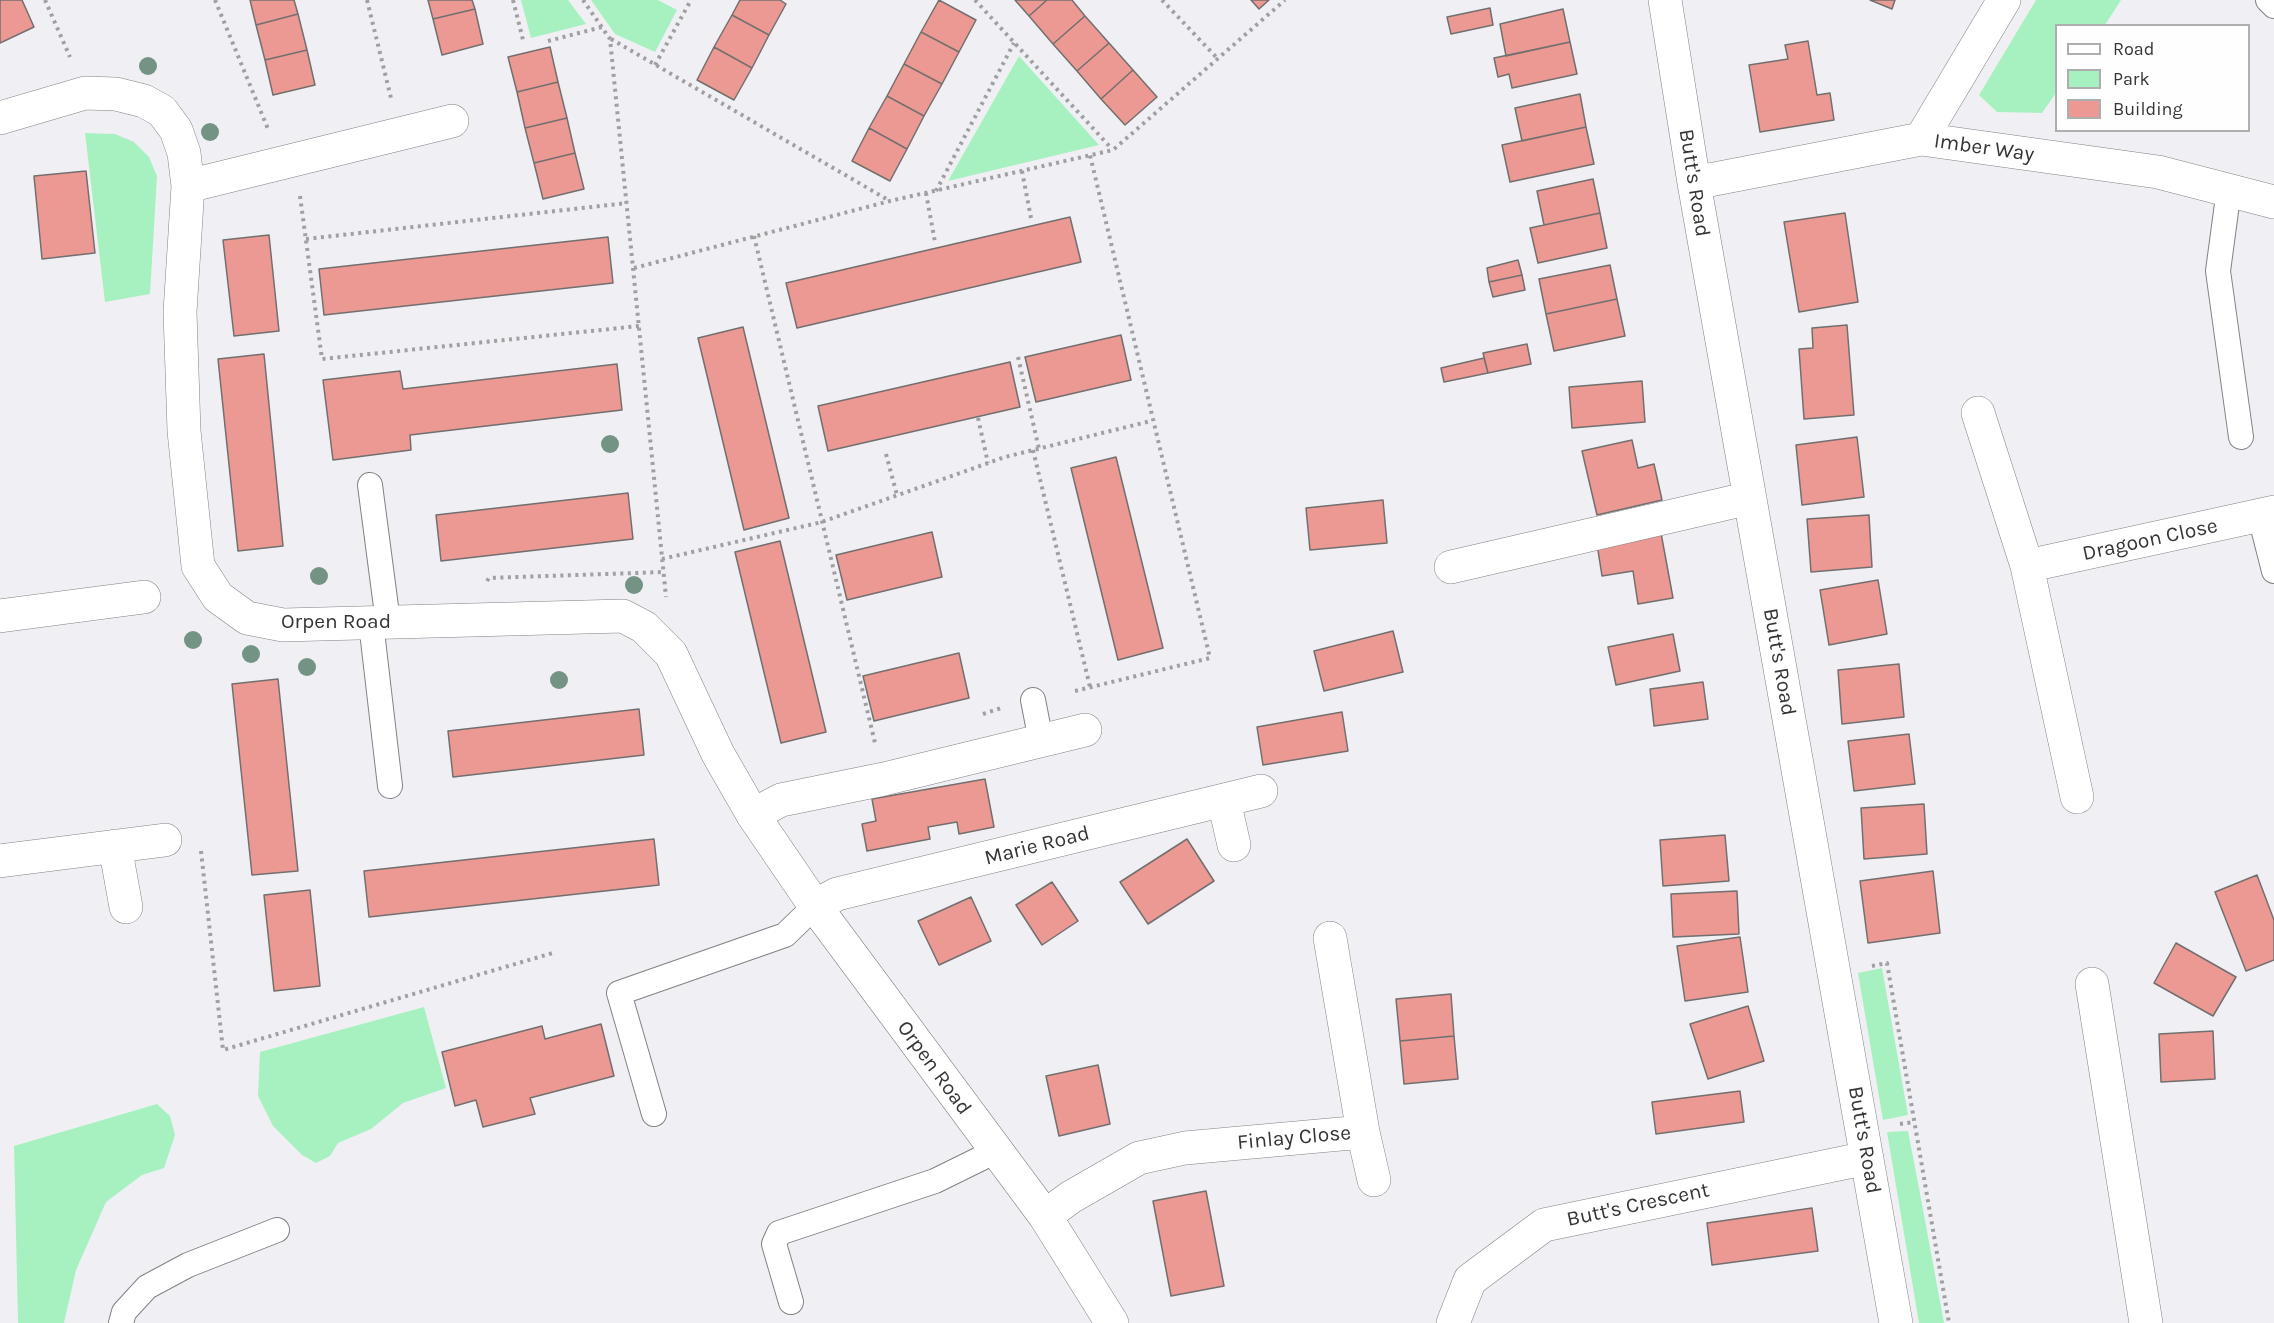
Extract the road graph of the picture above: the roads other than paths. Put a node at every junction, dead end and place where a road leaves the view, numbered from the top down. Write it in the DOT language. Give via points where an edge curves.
graph roads {
  1 [pos="1665,0"];
  2 [pos="2004,0"];
  3 [pos="2268,0"];
  4 [pos="2274,6"];
  5 [pos="0,118"];
  6 [pos="452,121"];
  7 [pos="1921,139"];
  8 [pos="1694,183"];
  9 [pos="188,186"];
  10 [pos="2229,189"];
  11 [pos="2274,202"];
  12 [pos="1978,413"];
  13 [pos="2241,437"];
  14 [pos="370,485"];
  15 [pos="1750,498"];
  16 [pos="2267,514"];
  17 [pos="2026,566"];
  18 [pos="1451,567"];
  19 [pos="2274,571"];
  20 [pos="144,597"];
  21 [pos="0,616"];
  22 [pos="379,623"];
  23 [pos="1033,700"];
  24 [pos="1085,730"];
  25 [pos="1041,741"];
  26 [pos="390,786"];
  27 [pos="1262,791"];
  28 [pos="2077,797"];
  29 [pos="1224,801"];
  30 [pos="753,815"];
  31 [pos="165,840"];
  32 [pos="1234,845"];
  33 [pos="115,846"];
  34 [pos="0,861"];
  35 [pos="815,906"];
  36 [pos="126,907"];
  37 [pos="1330,938"];
  38 [pos="2092,984"];
  39 [pos="654,1114"];
  40 [pos="1363,1132"];
  41 [pos="996,1151"];
  42 [pos="1867,1158"];
  43 [pos="1374,1180"];
  44 [pos="1045,1216"];
  45 [pos="277,1230"];
  46 [pos="791,1302"];
  47 [pos="121,1323"];
  48 [pos="1112,1323"];
  49 [pos="1453,1323"];
  50 [pos="1896,1323"];
  51 [pos="2146,1323"];
  1 -- 8 [label="street, Butt's Road"];
  2 -- 7 [label="street"];
  3 -- 4 [label="lane"];
  5 -- 9 [label="street, Orpen Road" via="101,93 144,101 162,111 176,130 184,153"];
  6 -- 9 [label="street"];
  7 -- 8 [label="street, Imber Way"];
  7 -- 10 [label="street, Imber Way" via="2158,172"];
  8 -- 15 [label="street, Butt's Road"];
  9 -- 22 [label="street, Orpen Road" via="180,312 184,431 198,566 218,597 247,618 283,625"];
  10 -- 11 [label="street, Imber Way"];
  10 -- 13 [label="lane" via="2218,271"];
  12 -- 17 [label="street"];
  14 -- 22 [label="lane"];
  15 -- 18 [label="street"];
  15 -- 42 [label="street, Butt's Road"];
  16 -- 17 [label="street, Dragoon Close"];
  16 -- 19 [label="lane"];
  17 -- 28 [label="street"];
  20 -- 21 [label="street"];
  22 -- 26 [label="lane"];
  22 -- 30 [label="street, Orpen Road" via="623,616 644,627 671,654 718,754"];
  23 -- 25 [label="lane"];
  24 -- 25 [label="street"];
  25 -- 30 [label="street" via="781,800"];
  27 -- 29 [label="street, Marie Road"];
  29 -- 32 [label="street"];
  29 -- 35 [label="street, Marie Road" via="837,894"];
  30 -- 35 [label="street, Orpen Road"];
  31 -- 33 [label="street"];
  33 -- 34 [label="street"];
  33 -- 36 [label="street"];
  35 -- 39 [label="lane" via="785,935 619,993"];
  35 -- 41 [label="street, Orpen Road"];
  37 -- 40 [label="street, Finlay Close"];
  38 -- 51 [label="street"];
  40 -- 43 [label="street"];
  40 -- 44 [label="street, Finlay Close" via="1185,1148 1139,1158"];
  41 -- 44 [label="street, Orpen Road"];
  41 -- 46 [label="lane" via="935,1181 779,1233 774,1244"];
  42 -- 49 [label="street, Butt's Crescent" via="1544,1225 1470,1280"];
  42 -- 50 [label="street, Butt's Road"];
  44 -- 48 [label="street, Orpen Road"];
  45 -- 47 [label="lane" via="188,1265 147,1287 124,1312"];
}
